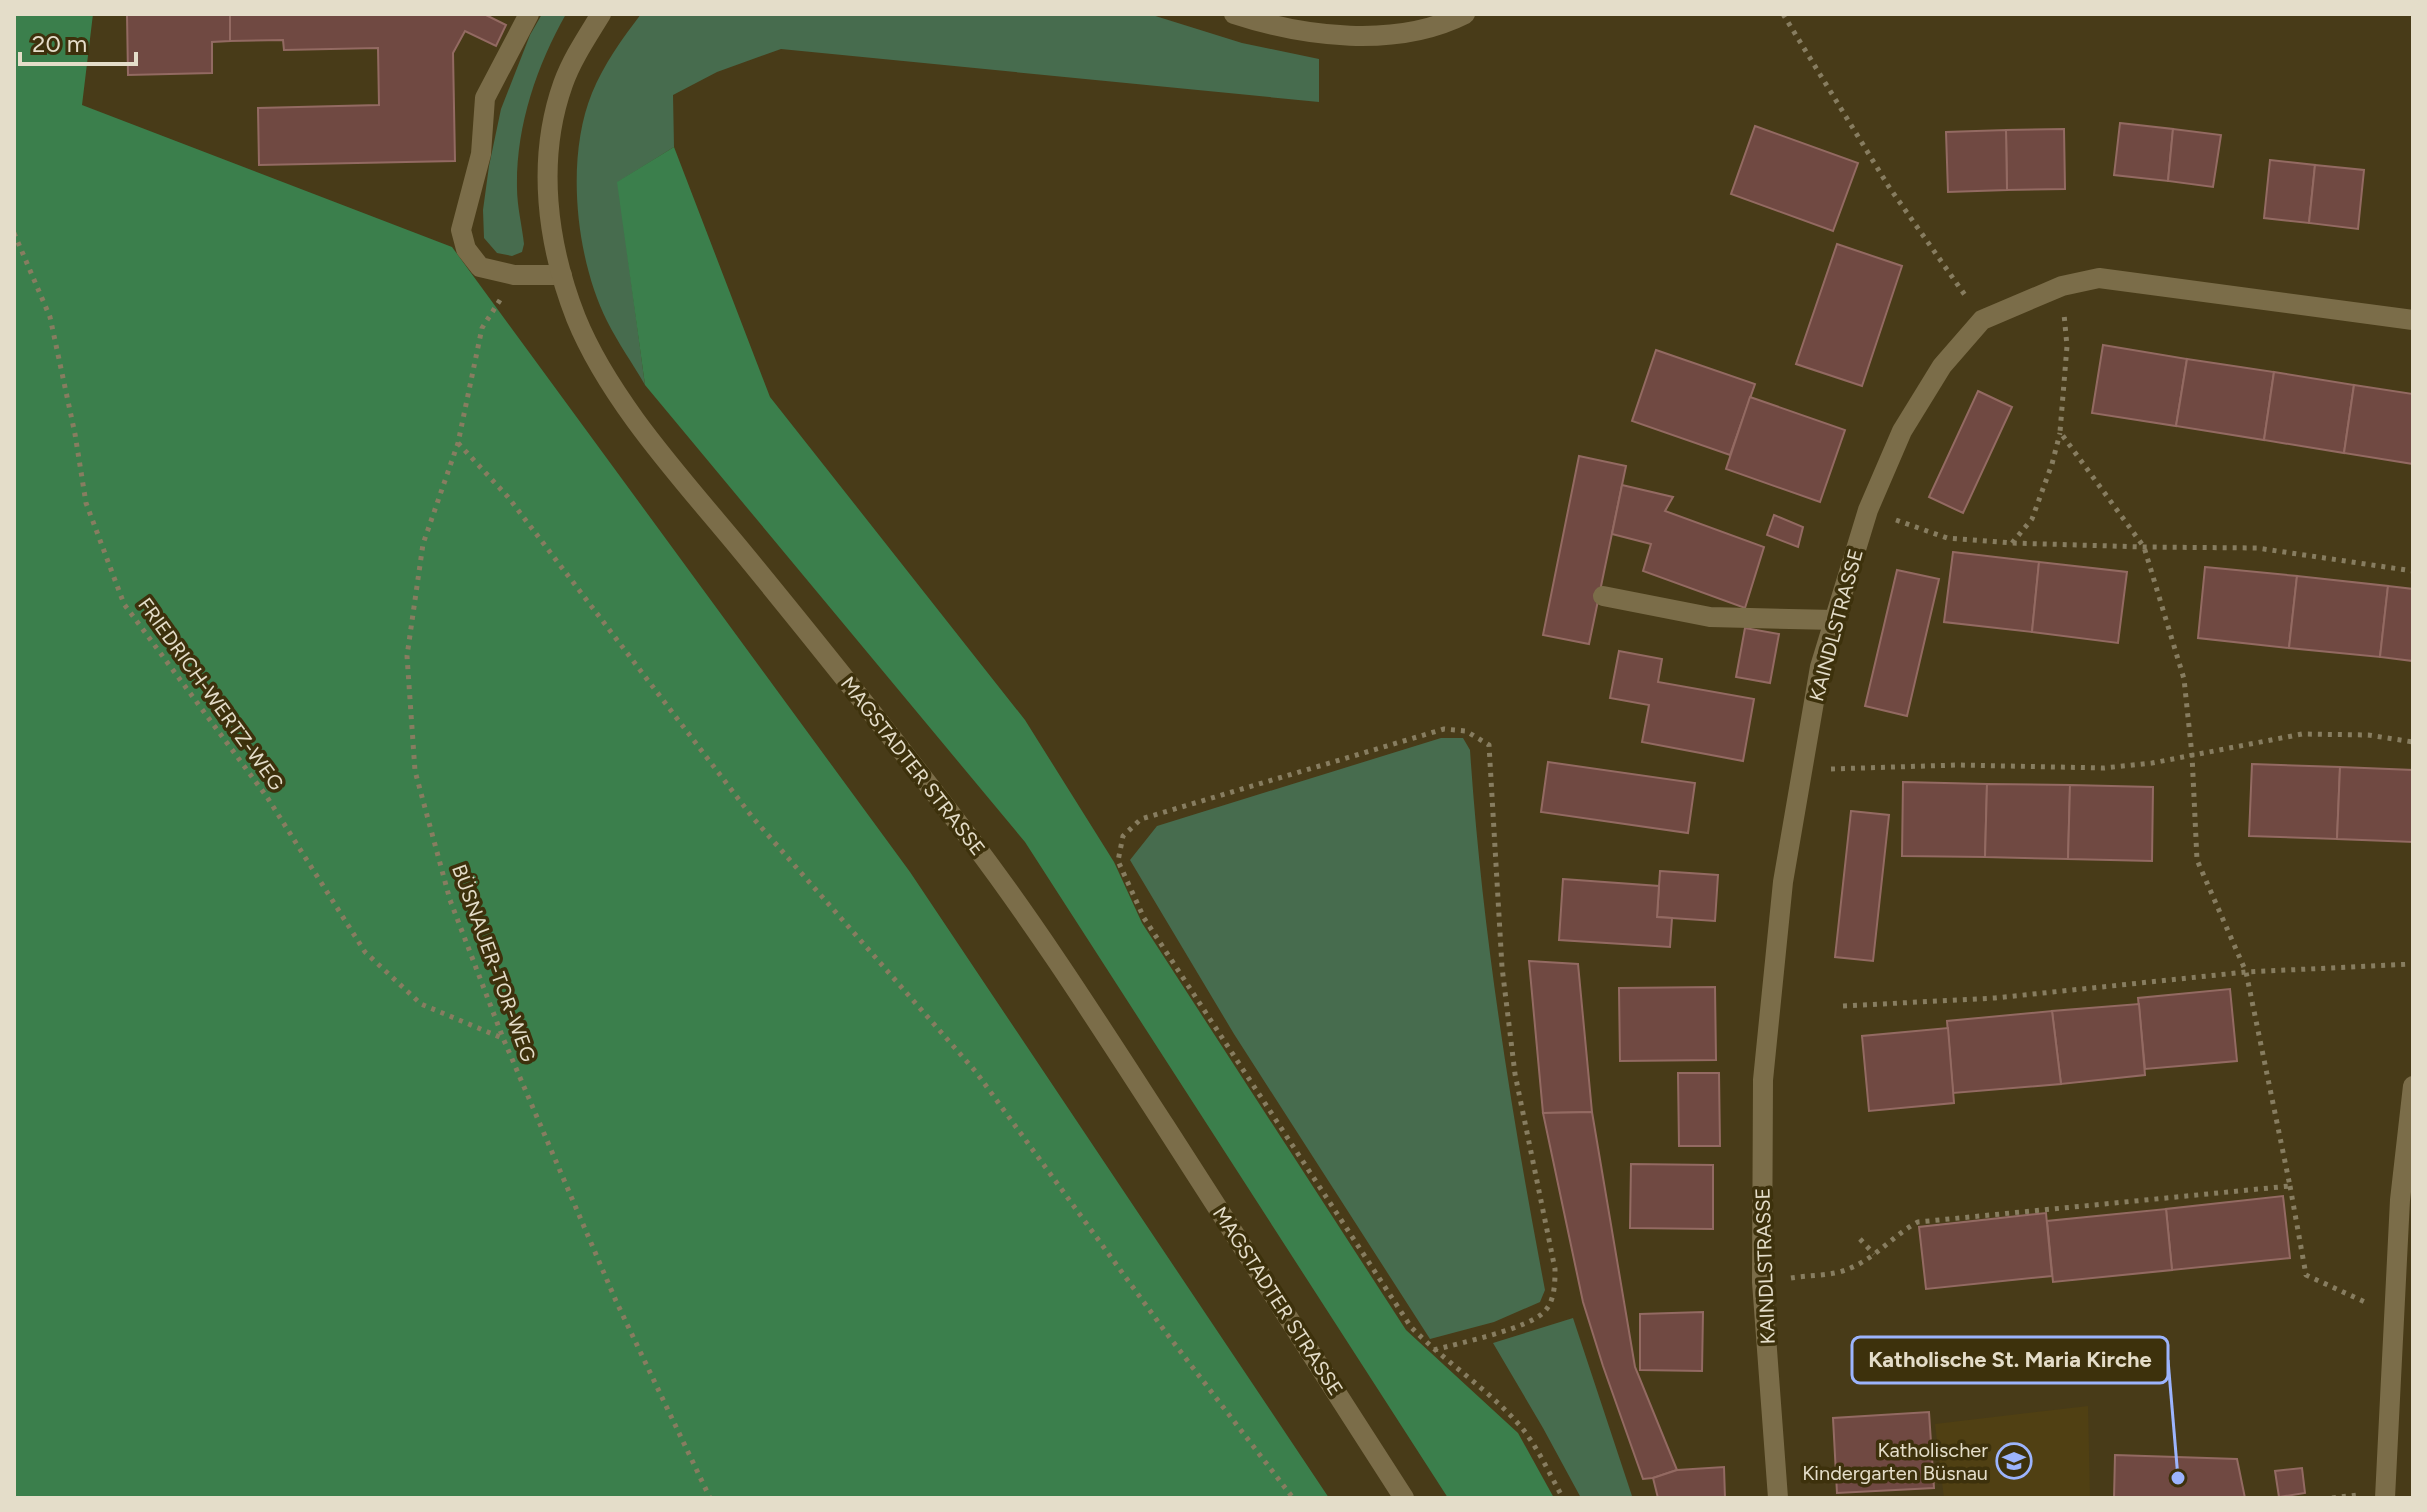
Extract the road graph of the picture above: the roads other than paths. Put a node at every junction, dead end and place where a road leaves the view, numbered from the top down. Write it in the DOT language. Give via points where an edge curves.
graph roads {
  1 [pos="529,14"];
  2 [pos="601,14"];
  3 [pos="1234,14"];
  4 [pos="1465,14"];
  5 [pos="562,275"];
  6 [pos="2413,320"];
  7 [pos="1603,596"];
  8 [pos="1835,620"];
  9 [pos="2413,1086"];
  10 [pos="1404,1498"];
  11 [pos="1778,1498"];
  12 [pos="2385,1498"];
  1 -- 5 [label="street" via="485,98 481,154 461,230 466,249 480,267 514,275"];
  2 -- 5 [label="street, MAGSTADTER STRASSE" via="565,80 549,141 549,214"];
  3 -- 4 [label="street" via="1299,31 1363,36 1433,26"];
  5 -- 10 [label="street, MAGSTADTER STRASSE" via="604,371 646,433 859,694 992,869 1140,1087"];
  6 -- 8 [label="street, KAINDLSTRASSE" via="2099,278 2062,286 1982,320 1942,366 1902,431 1868,510"];
  7 -- 8 [label="street" via="1710,617"];
  8 -- 11 [label="street, KAINDLSTRASSE" via="1820,667 1783,882 1763,1080 1762,1282"];
  9 -- 12 [label="street" via="2400,1200"];
}
